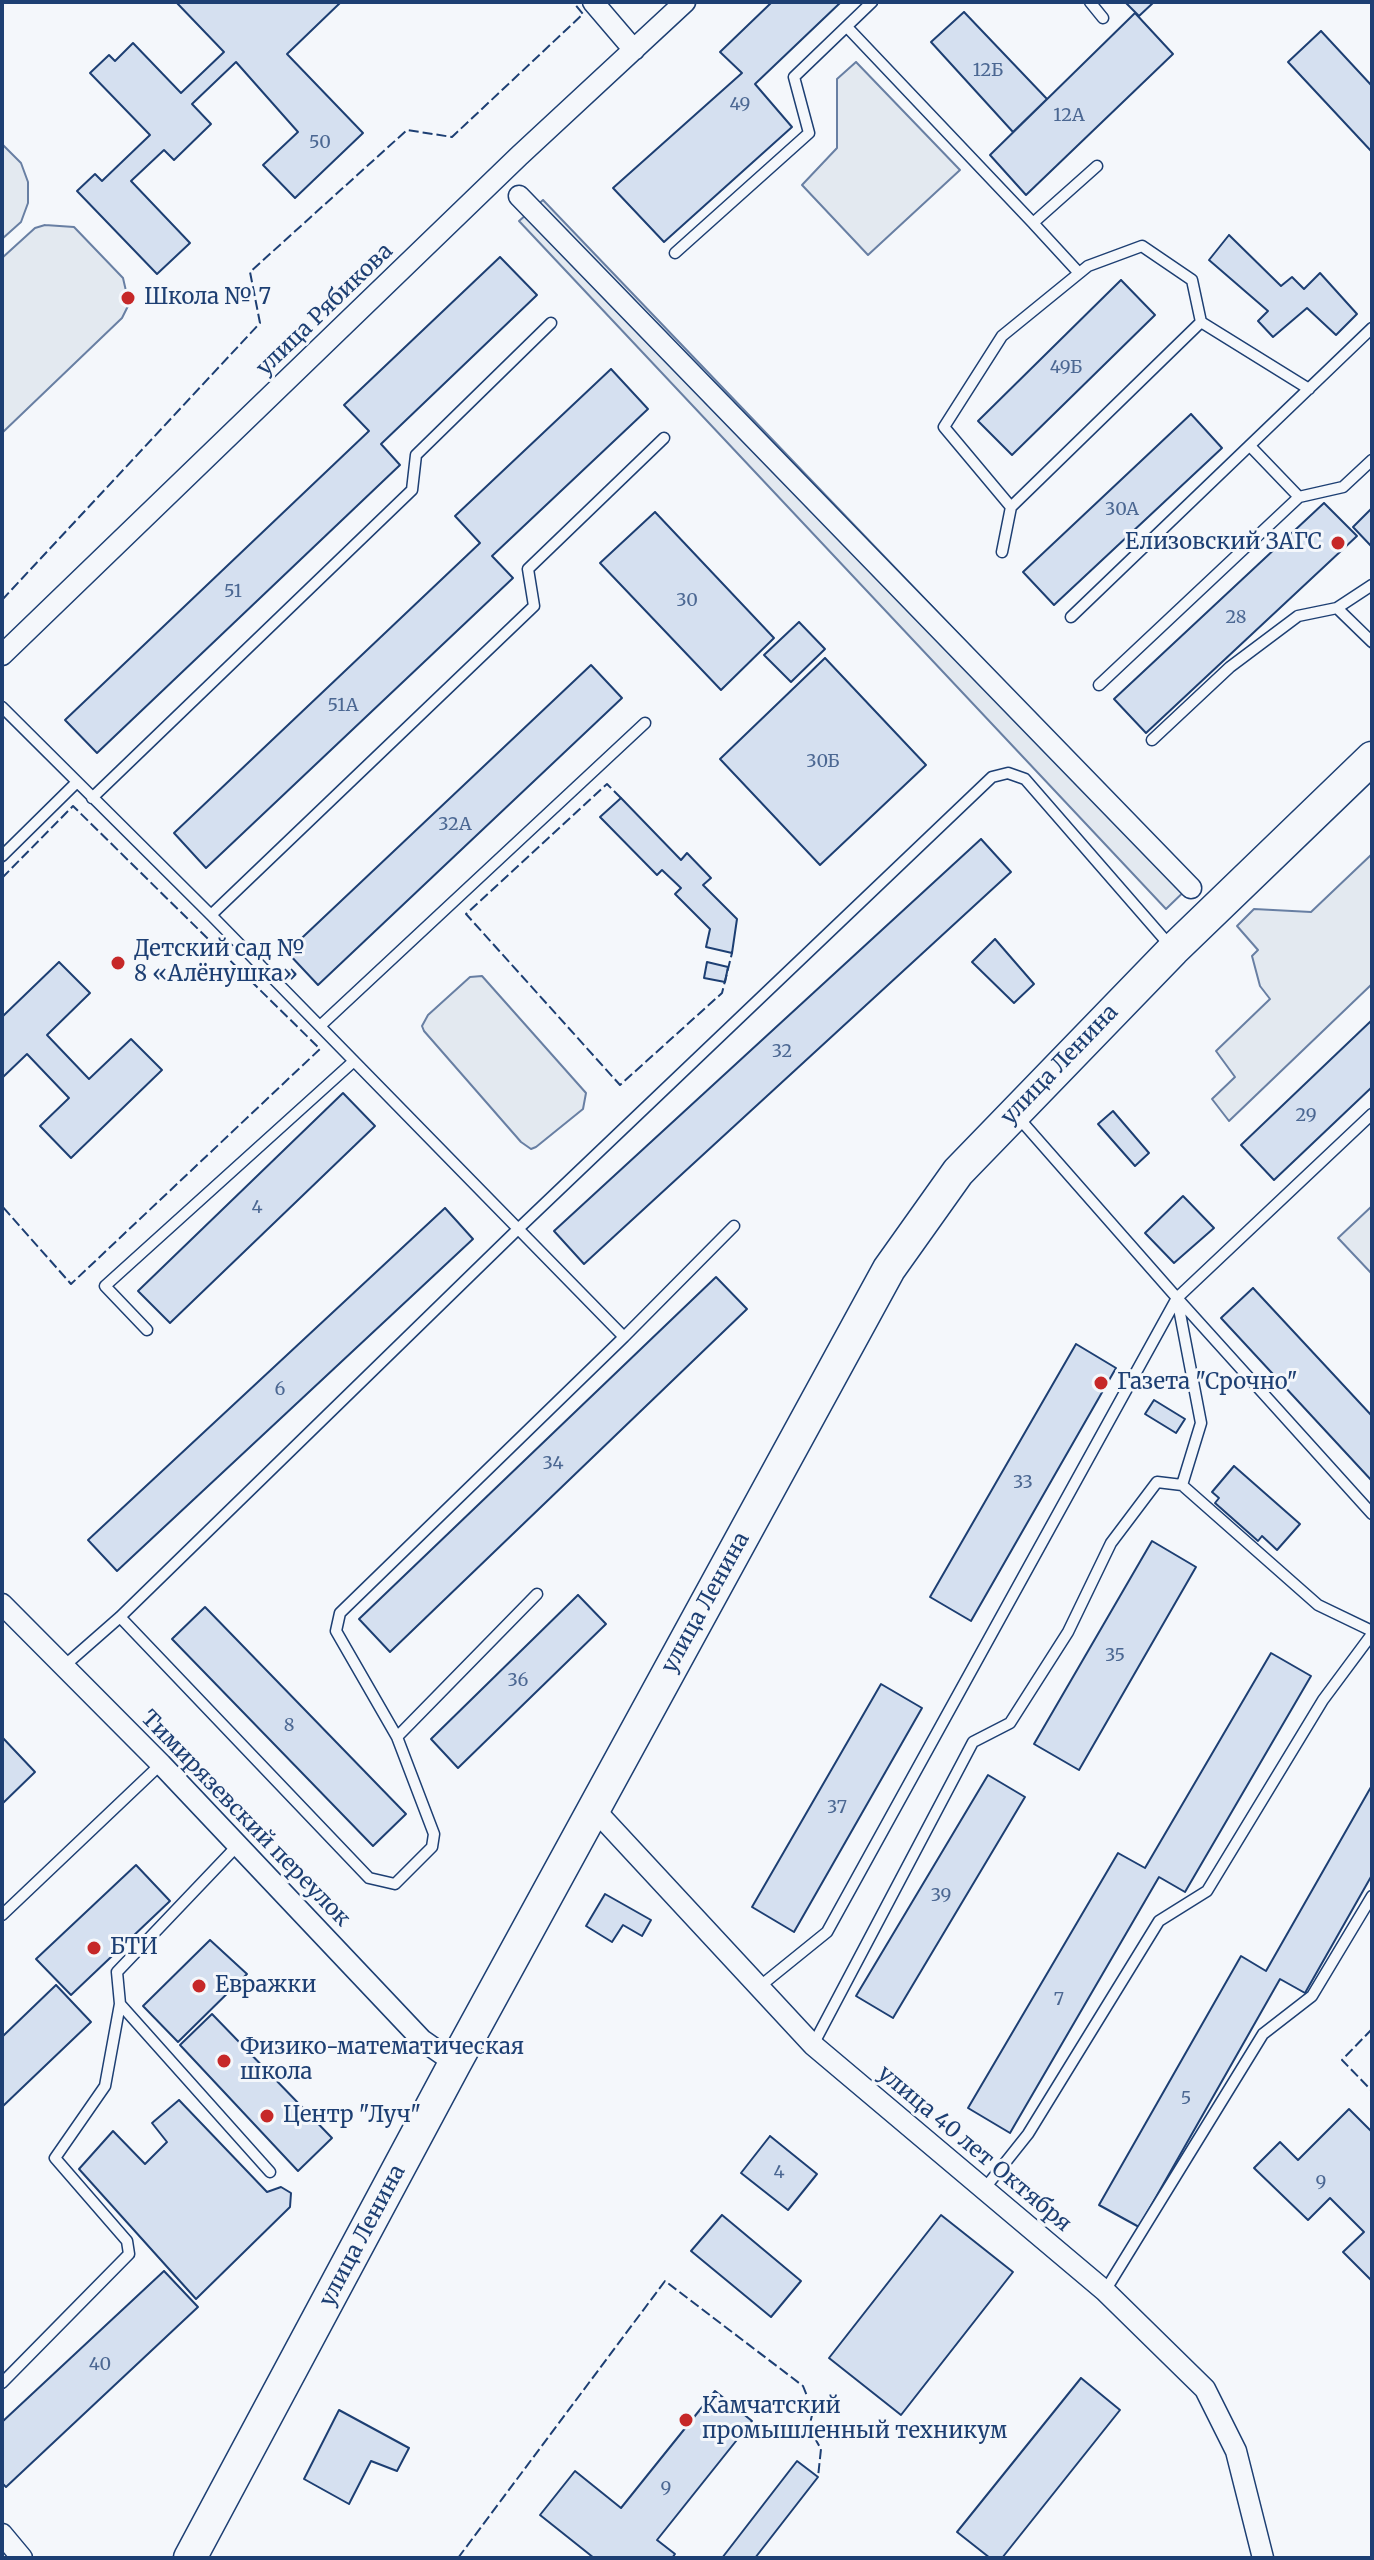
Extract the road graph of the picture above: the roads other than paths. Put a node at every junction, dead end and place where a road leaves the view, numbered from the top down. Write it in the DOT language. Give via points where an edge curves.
graph roads {
  1 [pos="593,2"];
  2 [pos="685,2"];
  3 [pos="872,2"];
  4 [pos="1090,2"];
  5 [pos="1103,18"];
  6 [pos="847,27"];
  7 [pos="634,50"];
  8 [pos="1097,166"];
  9 [pos="519,196"];
  10 [pos="1033,223"];
  11 [pos="675,253"];
  12 [pos="1079,273"];
  13 [pos="1201,322"];
  14 [pos="551,323"];
  15 [pos="1372,328"];
  16 [pos="1309,389"];
  17 [pos="664,438"];
  18 [pos="1250,446"];
  19 [pos="1372,460"];
  20 [pos="1299,497"];
  21 [pos="1011,507"];
  22 [pos="1002,552"];
  23 [pos="1372,585"];
  24 [pos="1337,608"];
  25 [pos="1071,617"];
  26 [pos="1372,642"];
  27 [pos="2,655"];
  28 [pos="1099,685"];
  29 [pos="2,707"];
  30 [pos="645,723"];
  31 [pos="1152,740"];
  32 [pos="1372,758"];
  33 [pos="76,783"];
  34 [pos="92,798"];
  35 [pos="2,856"];
  36 [pos="1191,888"];
  37 [pos="211,915"];
  38 [pos="1173,950"];
  39 [pos="320,1026"];
  40 [pos="354,1061"];
  41 [pos="1014,1113"];
  42 [pos="1372,1114"];
  43 [pos="734,1226"];
  44 [pos="517,1230"];
  45 [pos="1177,1298"];
  46 [pos="147,1330"];
  47 [pos="624,1337"];
  48 [pos="1182,1485"];
  49 [pos="1372,1514"];
  50 [pos="537,1594"];
  51 [pos="2,1604"];
  52 [pos="120,1617"];
  53 [pos="1372,1633"];
  54 [pos="63,1667"];
  55 [pos="397,1737"];
  56 [pos="161,1764"];
  57 [pos="594,1809"];
  58 [pos="238,1845"];
  59 [pos="1372,1896"];
  60 [pos="2,1915"];
  61 [pos="759,1987"];
  62 [pos="120,2004"];
  63 [pos="813,2045"];
  64 [pos="455,2063"];
  65 [pos="270,2172"];
  66 [pos="985,2188"];
  67 [pos="1105,2291"];
  68 [pos="2,2383"];
  69 [pos="2,2534"];
  70 [pos="22,2558"];
  71 [pos="190,2558"];
  72 [pos="1263,2558"];
  1 -- 7 [label="street"];
  2 -- 7 [label="street, улица Рябикова"];
  3 -- 6 [label="lane"];
  4 -- 5 [label="lane"];
  6 -- 10 [label="lane"];
  6 -- 11 [label="lane" via="794,77 809,133"];
  7 -- 27 [label="street, улица Рябикова"];
  8 -- 10 [label="lane"];
  9 -- 36 [label="street"];
  10 -- 12 [label="lane"];
  12 -- 13 [label="lane" via="1142,246 1192,280"];
  12 -- 21 [label="lane" via="1002,336 944,427"];
  13 -- 16 [label="lane"];
  13 -- 21 [label="lane"];
  14 -- 34 [label="lane" via="416,455 412,490"];
  15 -- 16 [label="lane"];
  16 -- 18 [label="lane"];
  17 -- 37 [label="lane" via="528,569 534,606"];
  18 -- 20 [label="lane"];
  18 -- 25 [label="lane"];
  19 -- 20 [label="lane" via="1343,487"];
  20 -- 28 [label="lane"];
  21 -- 22 [label="lane"];
  23 -- 24 [label="lane"];
  24 -- 26 [label="lane"];
  24 -- 31 [label="lane" via="1298,616 1230,667"];
  29 -- 33 [label="lane"];
  30 -- 39 [label="lane"];
  32 -- 38 [label="main road, улица Ленина"];
  33 -- 34 [label="lane"];
  33 -- 35 [label="lane"];
  34 -- 37 [label="lane"];
  37 -- 39 [label="lane"];
  38 -- 41 [label="main road, улица Ленина"];
  38 -- 44 [label="lane" via="1025,779 1008,773 992,777"];
  39 -- 40 [label="lane"];
  40 -- 44 [label="lane"];
  40 -- 46 [label="lane" via="105,1286"];
  41 -- 45 [label="lane"];
  41 -- 57 [label="main road, улица Ленина" via="958,1172 889,1269"];
  42 -- 45 [label="lane"];
  43 -- 47 [label="lane"];
  44 -- 47 [label="lane"];
  44 -- 52 [label="lane"];
  45 -- 48 [label="lane" via="1201,1423"];
  45 -- 49 [label="lane"];
  45 -- 61 [label="lane" via="827,1932"];
  47 -- 55 [label="lane" via="340,1613 336,1631"];
  48 -- 53 [label="lane" via="1318,1605"];
  48 -- 63 [label="lane" via="1157,1482 1111,1543 1068,1632 1010,1723 973,1742"];
  50 -- 55 [label="lane"];
  51 -- 54 [label="street, Тимирязевский переулок"];
  52 -- 54 [label="lane"];
  52 -- 55 [label="lane" via="369,1878 395,1884 432,1847 434,1834"];
  53 -- 66 [label="lane" via="1323,1700 1207,1891 1159,1921 1028,2134"];
  54 -- 56 [label="street, Тимирязевский переулок"];
  56 -- 58 [label="street, Тимирязевский переулок"];
  56 -- 60 [label="lane"];
  57 -- 61 [label="street, улица 40 лет Октября"];
  57 -- 64 [label="main road, улица Ленина"];
  58 -- 62 [label="lane" via="117,1972"];
  58 -- 64 [label="street, Тимирязевский переулок" via="422,2040"];
  59 -- 67 [label="lane" via="1312,1996 1263,2034"];
  61 -- 63 [label="street, улица 40 лет Октября"];
  62 -- 65 [label="lane"];
  62 -- 68 [label="lane" via="105,2086 55,2158 127,2241 129,2254"];
  63 -- 66 [label="street, улица 40 лет Октября"];
  64 -- 71 [label="main road, улица Ленина"];
  66 -- 67 [label="street, улица 40 лет Октября"];
  67 -- 72 [label="street, улица 40 лет Октября" via="1205,2389 1236,2451"];
  69 -- 70 [label="street"];
}
